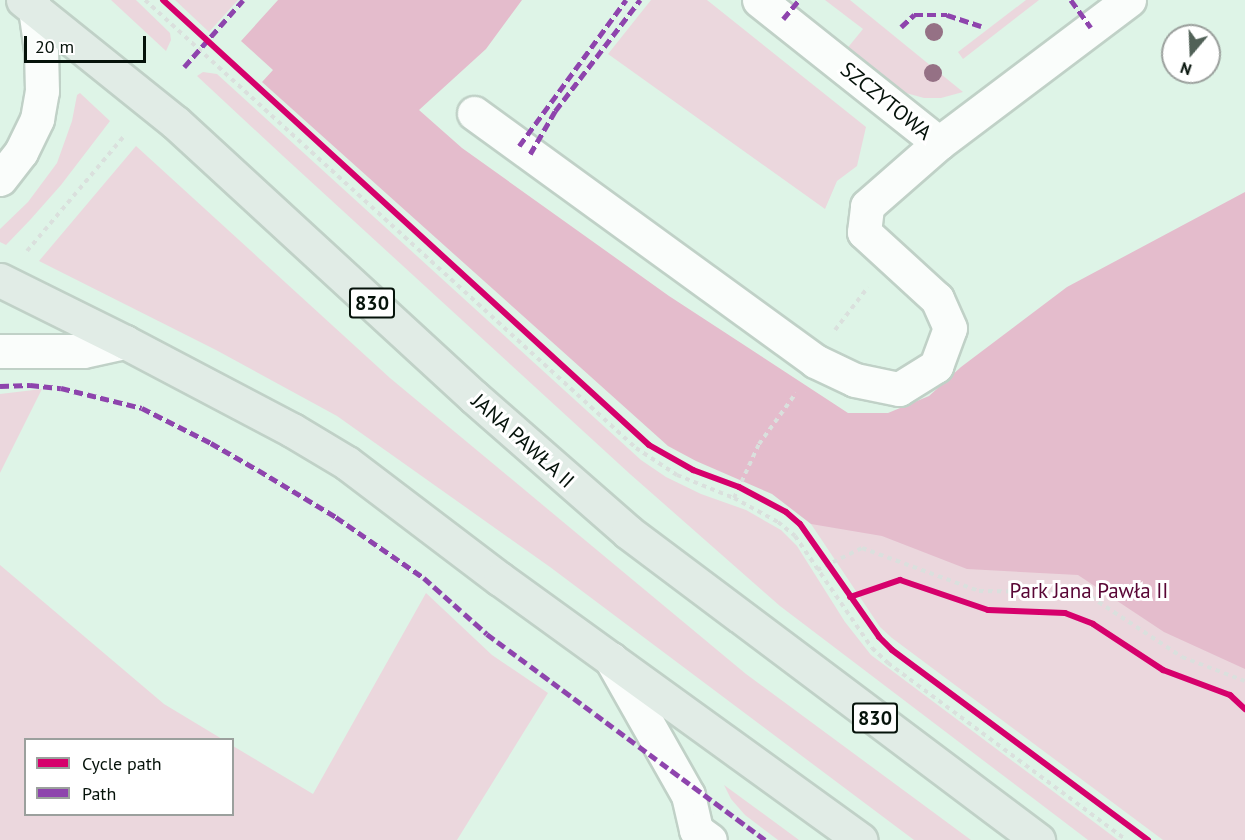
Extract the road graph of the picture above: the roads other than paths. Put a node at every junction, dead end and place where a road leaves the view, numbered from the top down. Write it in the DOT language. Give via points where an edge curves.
graph roads {
  1 [pos="759,0"];
  2 [pos="1129,0"];
  3 [pos="30,3"];
  4 [pos="474,113"];
  5 [pos="939,144"];
  6 [pos="0,179"];
  7 [pos="0,280"];
  8 [pos="125,342"];
  9 [pos="0,351"];
  10 [pos="611,658"];
  11 [pos="701,837"];
  12 [pos="860,840"];
  13 [pos="1038,840"];
  1 -- 5 [label="street, SZCZYTOWA"];
  2 -- 5 [label="street, SZCZYTOWA"];
  3 -- 6 [label="street" via="41,50 42,91 37,119 21,152"];
  3 -- 13 [label="main road, JANA PAWŁA II / 830" via="175,122 474,397 628,532"];
  4 -- 5 [label="street" via="815,361 855,380 899,389 936,366 950,328 937,299 864,232 867,206"];
  7 -- 8 [label="main road"];
  8 -- 9 [label="street" via="83,351"];
  8 -- 10 [label="main road" via="347,463"];
  10 -- 11 [label="street" via="688,795"];
  10 -- 12 [label="main road"];
}
